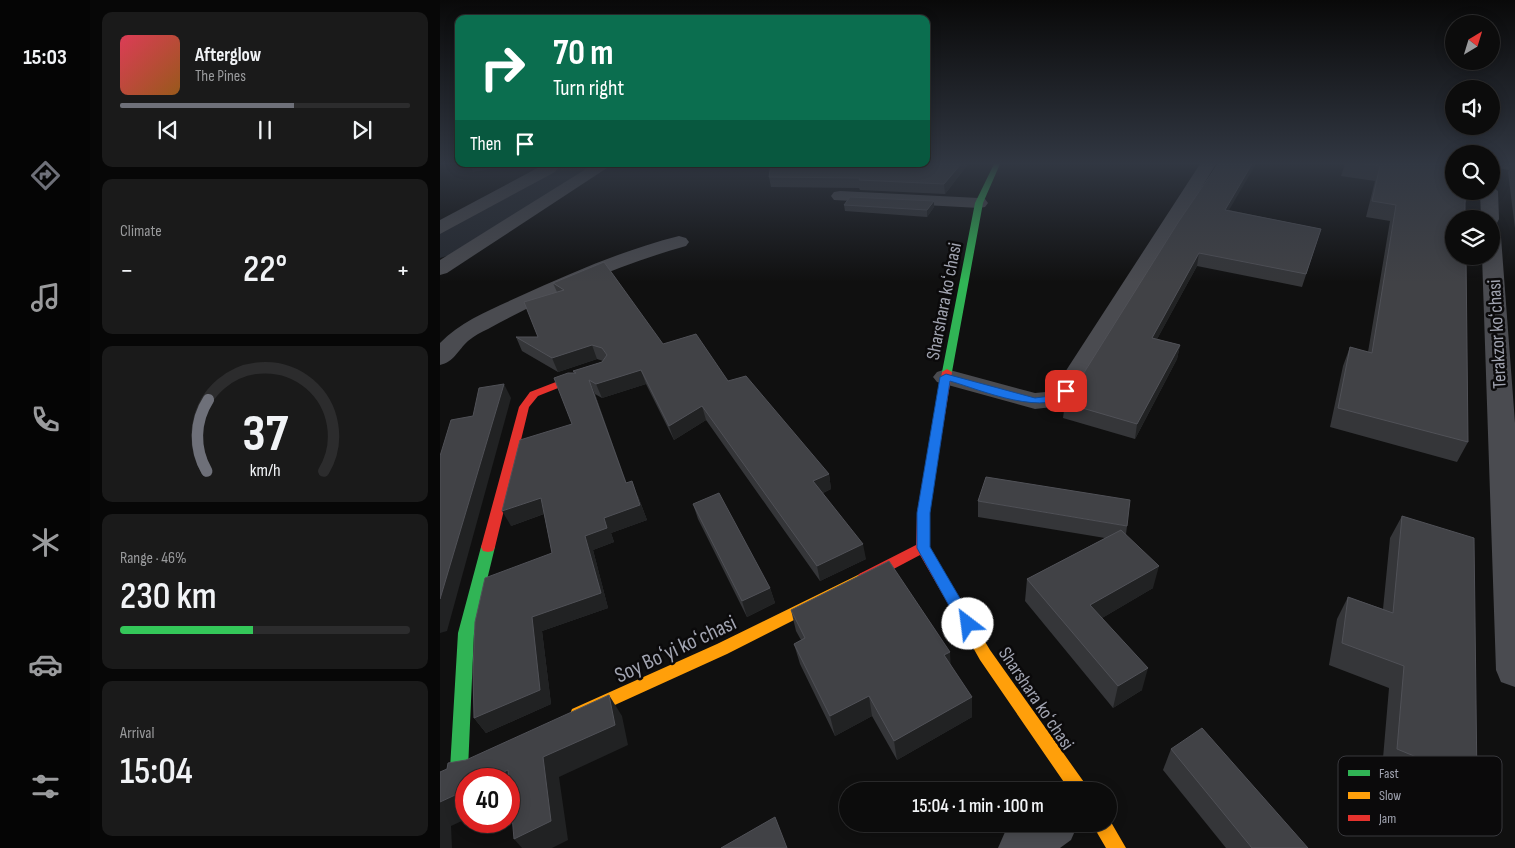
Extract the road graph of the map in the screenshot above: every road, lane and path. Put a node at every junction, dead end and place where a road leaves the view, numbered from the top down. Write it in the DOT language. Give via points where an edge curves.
graph roads {
  1 [pos="979,203"];
  2 [pos="485,204"];
  3 [pos="542,204"];
  4 [pos="1183,204"];
  5 [pos="440,228"];
  6 [pos="679,242"];
  7 [pos="1493,265"];
  8 [pos="440,268"];
  9 [pos="440,358"];
  10 [pos="598,369"];
  11 [pos="946,377"];
  12 [pos="923,548"];
  13 [pos="1515,670"];
  14 [pos="568,719"];
  15 [pos="446,774"];
  16 [pos="1074,782"];
  17 [pos="1044,832"];
  18 [pos="1107,832"];
  19 [pos="1022,848"];
  20 [pos="1118,848"];
  1 -- 11 [label="street, Sharshara koʻchasi"];
  2 -- 5 [label="street"];
  3 -- 8 [label="street"];
  4 -- 11 [label="street" via="1066,391 1052,400 1035,401"];
  6 -- 9 [label="street" via="636,254 578,277 479,324 460,336"];
  7 -- 13 [label="street, Terakzor koʻchasi"];
  10 -- 15 [label="street" via="534,394 524,407 466,633 463,767"];
  11 -- 12 [label="street, Sharshara koʻchasi" via="923,513"];
  12 -- 14 [label="street, Soy Boʻyi koʻchasi" via="722,649"];
  12 -- 16 [label="street, Sharshara koʻchasi" via="985,654"];
  17 -- 19 [label="street"];
  18 -- 20 [label="street"];
}
